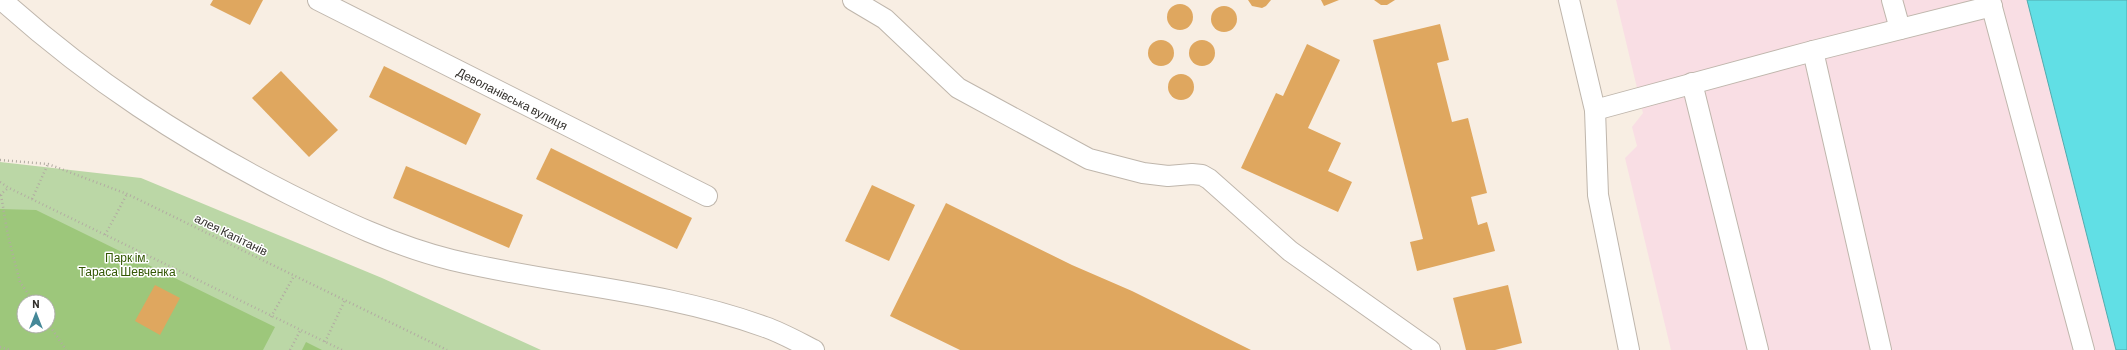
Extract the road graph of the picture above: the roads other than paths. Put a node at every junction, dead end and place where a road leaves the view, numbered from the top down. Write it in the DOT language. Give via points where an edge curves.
graph roads {
  1 [pos="2,0"];
  2 [pos="318,0"];
  3 [pos="853,0"];
  4 [pos="1569,0"];
  5 [pos="1892,0"];
  6 [pos="1991,3"];
  7 [pos="1900,29"];
  8 [pos="1813,51"];
  9 [pos="1692,83"];
  10 [pos="1595,110"];
  11 [pos="707,196"];
  12 [pos="814,350"];
  13 [pos="1430,350"];
  14 [pos="1628,350"];
  15 [pos="1758,350"];
  16 [pos="1881,350"];
  17 [pos="2084,350"];
  1 -- 12 [label="street" via="41,35 161,122 202,147 326,213 390,241 451,260 654,297 719,313 766,327"];
  2 -- 11 [label="street, Деволанівська вулиця"];
  3 -- 13 [label="street" via="886,19 958,88 1089,159 1144,173 1168,176 1192,174 1209,179 1290,251"];
  4 -- 10 [label="street"];
  5 -- 7 [label="street"];
  6 -- 7 [label="street"];
  6 -- 17 [label="street"];
  7 -- 8 [label="street"];
  8 -- 9 [label="street"];
  8 -- 16 [label="street"];
  9 -- 10 [label="street"];
  9 -- 15 [label="street"];
  10 -- 14 [label="street" via="1598,195"];
}
